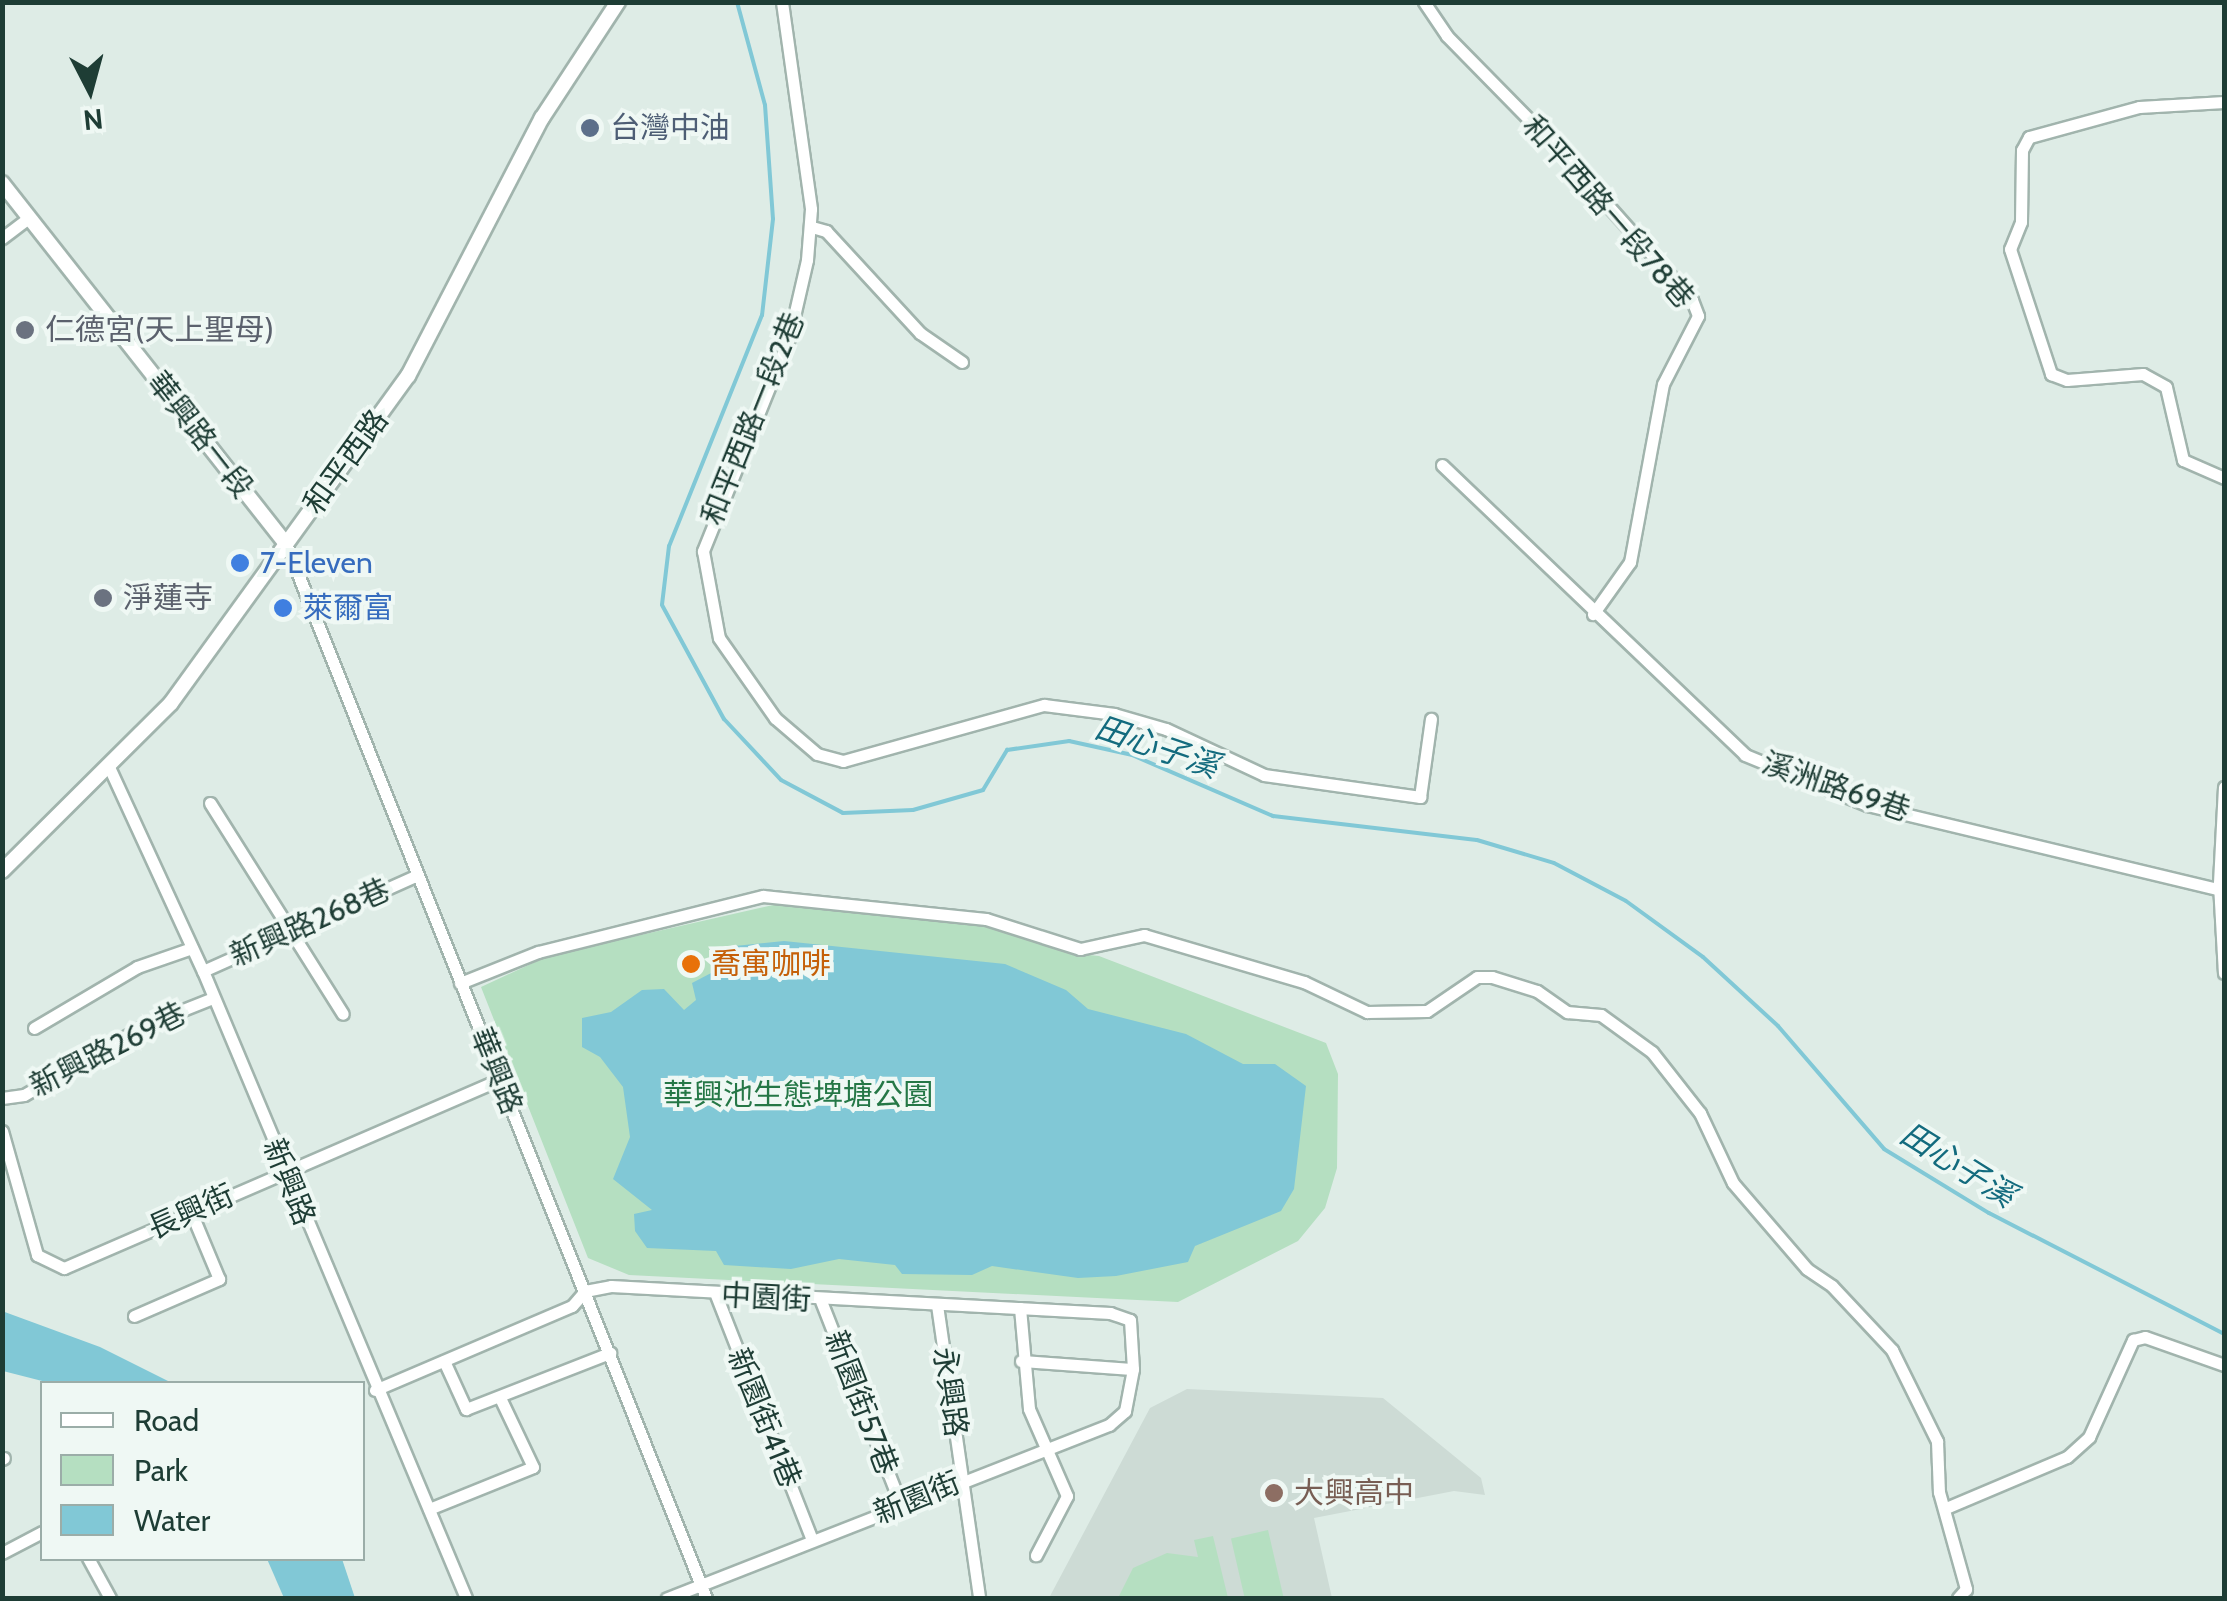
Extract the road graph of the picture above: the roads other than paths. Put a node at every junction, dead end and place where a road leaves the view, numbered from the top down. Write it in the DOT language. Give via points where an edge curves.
graph roads {
  1 [pos="618,2"];
  2 [pos="782,2"];
  3 [pos="1424,2"];
  4 [pos="2224,102"];
  5 [pos="2,183"];
  6 [pos="29,218"];
  7 [pos="812,227"];
  8 [pos="2,238"];
  9 [pos="962,362"];
  10 [pos="1442,465"];
  11 [pos="2224,478"];
  12 [pos="286,544"];
  13 [pos="1594,614"];
  14 [pos="1431,719"];
  15 [pos="109,767"];
  16 [pos="2224,786"];
  17 [pos="210,803"];
  18 [pos="2,871"];
  19 [pos="418,875"];
  20 [pos="2222,888"];
  21 [pos="293,932"];
  22 [pos="192,948"];
  23 [pos="203,971"];
  24 [pos="2224,973"];
  25 [pos="460,983"];
  26 [pos="213,998"];
  27 [pos="342,1014"];
  28 [pos="34,1028"];
  29 [pos="500,1079"];
  30 [pos="2,1098"];
  31 [pos="2,1131"];
  32 [pos="284,1170"];
  33 [pos="190,1212"];
  34 [pos="586,1292"];
  35 [pos="716,1295"];
  36 [pos="821,1301"];
  37 [pos="937,1305"];
  38 [pos="1020,1308"];
  39 [pos="134,1316"];
  40 [pos="610,1354"];
  41 [pos="444,1361"];
  42 [pos="1021,1361"];
  43 [pos="2224,1364"];
  44 [pos="1134,1369"];
  45 [pos="375,1390"];
  46 [pos="501,1400"];
  47 [pos="1045,1447"];
  48 [pos="963,1480"];
  49 [pos="900,1505"];
  50 [pos="1946,1508"];
  51 [pos="429,1509"];
  52 [pos="40,1533"];
  53 [pos="812,1540"];
  54 [pos="2,1553"];
  55 [pos="1036,1554"];
  56 [pos="90,1561"];
  57 [pos="701,1584"];
  58 [pos="110,1598"];
  59 [pos="466,1598"];
  60 [pos="667,1598"];
  61 [pos="706,1598"];
  62 [pos="980,1598"];
  63 [pos="1958,1598"];
  1 -- 12 [label="street, 和平西路" via="542,118 408,376"];
  2 -- 7 [label="street, 和平西路一段2巷"];
  3 -- 13 [label="street, 和平西路一段78巷" via="1447,36 1679,286 1698,316 1663,384 1630,562"];
  4 -- 11 [label="street" via="2138,107 2030,137 2022,150 2021,222 2010,249 2027,316 2052,374 2066,380 2143,374 2166,387 2182,460"];
  5 -- 6 [label="street, 華興路一段"];
  6 -- 8 [label="street"];
  6 -- 12 [label="street, 華興路一段"];
  7 -- 9 [label="street" via="826,231 920,333"];
  7 -- 14 [label="street, 和平西路一段2巷" via="790,338 704,551 720,638 792,738 843,760 1044,705 1144,721 1264,776 1420,797"];
  10 -- 13 [label="street, 溪洲路69巷" via="1536,549"];
  12 -- 15 [label="street, 和平西路" via="171,703"];
  12 -- 19 [label="street, 華興路"];
  13 -- 20 [label="street, 溪洲路69巷" via="1745,755 1765,765 1867,805"];
  15 -- 18 [label="street, 和平西路"];
  15 -- 22 [label="street, 新興路"];
  16 -- 20 [label="street"];
  17 -- 21 [label="street"];
  19 -- 21 [label="street, 新興路268巷"];
  19 -- 25 [label="street, 華興路"];
  20 -- 24 [label="street"];
  21 -- 23 [label="street, 新興路268巷"];
  21 -- 27 [label="street"];
  22 -- 23 [label="street, 新興路"];
  22 -- 28 [label="street" via="137,967"];
  23 -- 26 [label="street, 新興路"];
  25 -- 29 [label="street, 華興路"];
  25 -- 50 [label="street" via="538,952 763,896 986,920 1080,949 1144,935 1304,982 1367,1012 1427,1011 1477,978 1518,982 1567,1012 1602,1015 1652,1052 1700,1113 1733,1183 1807,1269 1892,1350 1937,1441"];
  26 -- 30 [label="street, 新興路269巷" via="146,1024 24,1095"];
  26 -- 32 [label="street, 新興路"];
  29 -- 32 [label="street, 長興街"];
  29 -- 34 [label="street, 華興路"];
  31 -- 33 [label="street, 長興街" via="37,1255 47,1265 64,1268"];
  32 -- 33 [label="street, 長興街"];
  32 -- 45 [label="street, 新興路"];
  33 -- 39 [label="street" via="218,1279"];
  34 -- 35 [label="street, 中園街" via="611,1286"];
  34 -- 40 [label="street, 華興路"];
  34 -- 41 [label="street, 中園街" via="572,1306"];
  35 -- 36 [label="street, 中園街"];
  35 -- 53 [label="street, 新園街41巷"];
  36 -- 37 [label="street, 中園街"];
  36 -- 49 [label="street, 新園街57巷"];
  37 -- 38 [label="street, 中園街"];
  37 -- 48 [label="street, 永興路"];
  38 -- 42 [label="street"];
  38 -- 44 [label="street, 中園街" via="1130,1320"];
  40 -- 46 [label="street"];
  40 -- 57 [label="street, 華興路"];
  41 -- 45 [label="street, 中園街"];
  41 -- 46 [label="street" via="466,1409"];
  42 -- 44 [label="street"];
  42 -- 47 [label="street" via="1029,1409"];
  43 -- 50 [label="street" via="2145,1337 2133,1340 2089,1437 2078,1447"];
  44 -- 47 [label="street, 新園街" via="1125,1410 1109,1425"];
  45 -- 51 [label="street, 新興路"];
  46 -- 51 [label="street" via="532,1467"];
  47 -- 48 [label="street, 新園街"];
  47 -- 55 [label="street" via="1066,1496"];
  48 -- 49 [label="street, 新園街"];
  48 -- 62 [label="street, 永興路"];
  49 -- 53 [label="street, 新園街"];
  50 -- 63 [label="street" via="1966,1589"];
  51 -- 59 [label="street, 新興路"];
  52 -- 54 [label="street"];
  53 -- 57 [label="street, 新園街"];
  56 -- 58 [label="street"];
  57 -- 60 [label="street, 新園街"];
  57 -- 61 [label="street, 華興路"];
}
